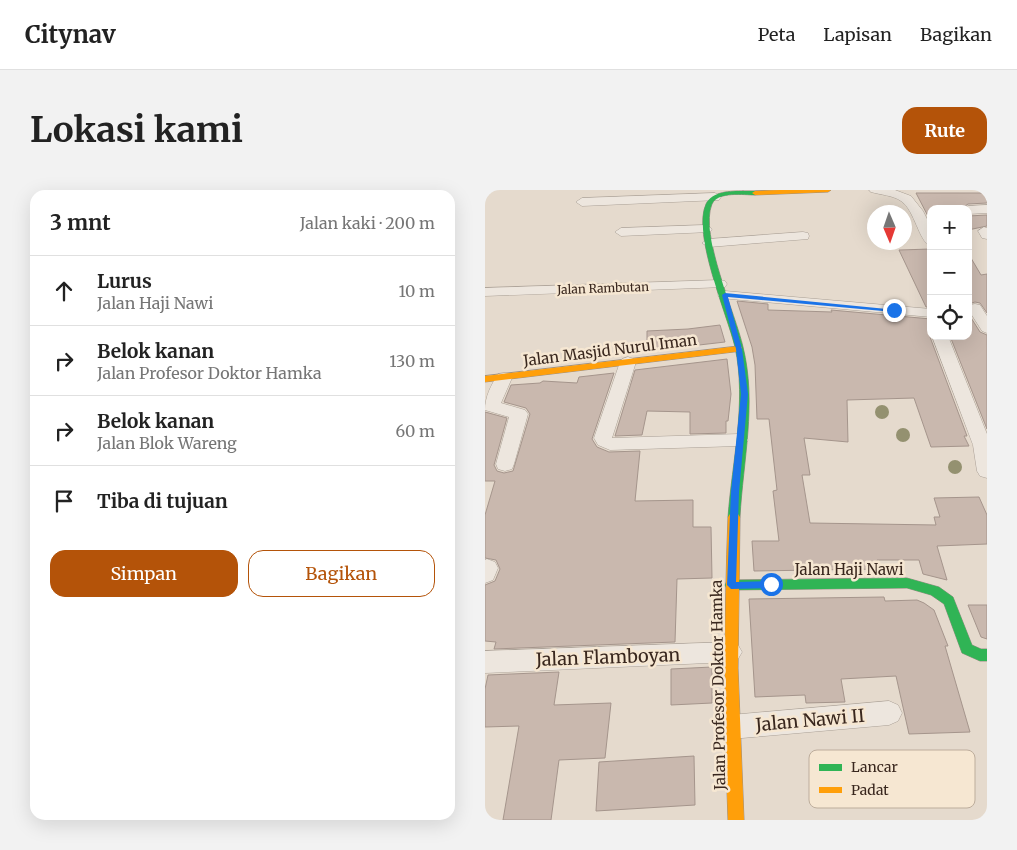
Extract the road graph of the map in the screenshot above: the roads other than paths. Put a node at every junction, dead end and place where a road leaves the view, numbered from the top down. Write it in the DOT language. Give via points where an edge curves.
graph roads {
  1 [pos="828,190"];
  2 [pos="875,190"];
  3 [pos="715,197"];
  4 [pos="582,202"];
  5 [pos="987,209"];
  6 [pos="927,210"];
  7 [pos="972,210"];
  8 [pos="917,211"];
  9 [pos="621,232"];
  10 [pos="927,233"];
  11 [pos="707,236"];
  12 [pos="803,236"];
  13 [pos="723,289"];
  14 [pos="485,292"];
  15 [pos="977,308"];
  16 [pos="927,313"];
  17 [pos="987,328"];
  18 [pos="942,340"];
  19 [pos="739,349"];
  20 [pos="628,362"];
  21 [pos="504,378"];
  22 [pos="485,379"];
  23 [pos="739,440"];
  24 [pos="505,464"];
  25 [pos="987,471"];
  26 [pos="731,585"];
  27 [pos="730,652"];
  28 [pos="987,654"];
  29 [pos="485,662"];
  30 [pos="889,713"];
  31 [pos="731,726"];
  32 [pos="736,820"];
  1 -- 3 [label="street"];
  2 -- 8 [label="street" via="904,196"];
  3 -- 4 [label="street"];
  3 -- 11 [label="street, Jalan Profesor Doktor Hamka" via="709,204"];
  5 -- 7 [label="street"];
  6 -- 8 [label="street"];
  8 -- 10 [label="street"];
  9 -- 11 [label="street"];
  11 -- 12 [label="street"];
  11 -- 13 [label="street, Jalan Profesor Doktor Hamka"];
  13 -- 14 [label="street, Jalan Rambutan"];
  13 -- 16 [label="street, Jalan Rambutan"];
  13 -- 19 [label="street, Jalan Profesor Doktor Hamka"];
  15 -- 17 [label="street"];
  18 -- 25 [label="street" via="982,445"];
  19 -- 20 [label="street, Jalan Masjid Nurul Iman"];
  19 -- 23 [label="street, Jalan Profesor Doktor Hamka" via="745,394"];
  20 -- 21 [label="street, Jalan Masjid Nurul Iman"];
  20 -- 23 [label="street" via="604,441 610,444"];
  21 -- 22 [label="street, Jalan Masjid Nurul Iman"];
  21 -- 24 [label="street" via="491,406 519,414"];
  23 -- 26 [label="street, Jalan Profesor Doktor Hamka"];
  26 -- 27 [label="street, Jalan Profesor Doktor Hamka"];
  26 -- 28 [label="street, Jalan Haji Nawi" via="907,583 935,591 949,601 967,649"];
  27 -- 29 [label="street, Jalan Flamboyan"];
  27 -- 31 [label="street, Jalan Profesor Doktor Hamka"];
  30 -- 31 [label="street, Jalan Nawi II"];
  31 -- 32 [label="street, Jalan Profesor Doktor Hamka"];
}
